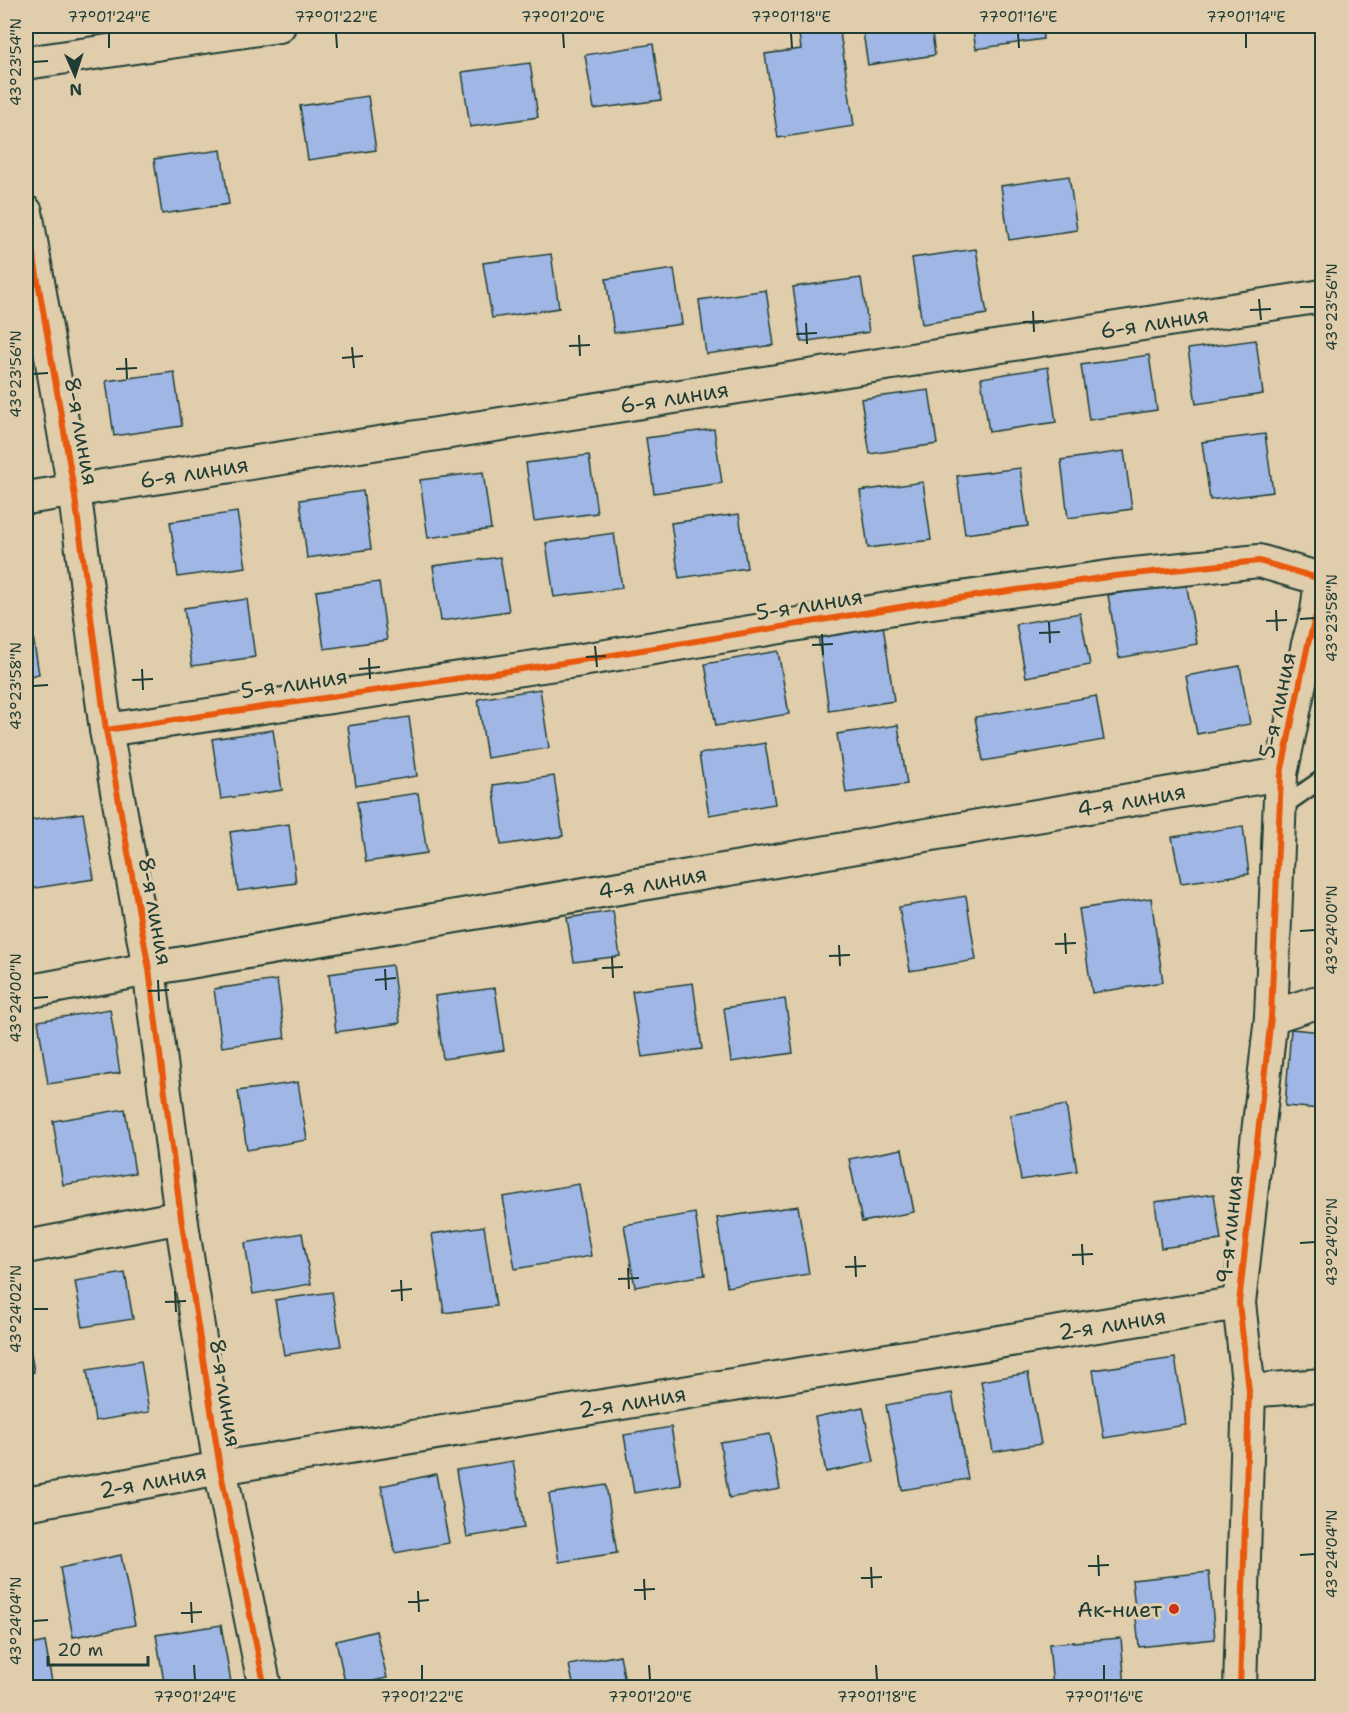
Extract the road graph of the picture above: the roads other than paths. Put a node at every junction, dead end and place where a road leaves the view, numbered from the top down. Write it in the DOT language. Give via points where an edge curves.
graph roads {
  1 [pos="279,26"];
  2 [pos="26,63"];
  3 [pos="26,212"];
  4 [pos="1323,296"];
  5 [pos="74,490"];
  6 [pos="26,498"];
  7 [pos="1322,572"];
  8 [pos="106,730"];
  9 [pos="1281,774"];
  10 [pos="1323,779"];
  11 [pos="1280,809"];
  12 [pos="149,969"];
  13 [pos="26,992"];
  14 [pos="1323,1002"];
  15 [pos="1271,1017"];
  16 [pos="181,1216"];
  17 [pos="26,1247"];
  18 [pos="1239,1303"];
  19 [pos="1323,1385"];
  20 [pos="1249,1391"];
  21 [pos="219,1468"];
  22 [pos="26,1504"];
  23 [pos="265,1688"];
  24 [pos="1240,1688"];
  1 -- 2 [label="street"];
  3 -- 5 [label="street, 8-я линия"];
  4 -- 5 [label="street, 6-я линия"];
  5 -- 6 [label="street, 6-я линия"];
  5 -- 8 [label="street, 8-я линия"];
  7 -- 8 [label="street, 5-я линия" via="1259,561 1115,576"];
  7 -- 9 [label="street, 5-я линия" via="1317,612"];
  8 -- 12 [label="street, 8-я линия"];
  9 -- 11 [label="street, 9-я линия"];
  9 -- 12 [label="street, 4-я линия"];
  10 -- 11 [label="lane"];
  11 -- 15 [label="street, 9-я линия"];
  12 -- 13 [label="street, 4-я линия"];
  12 -- 16 [label="street, 8-я линия"];
  14 -- 15 [label="street"];
  15 -- 18 [label="street, 9-я линия"];
  16 -- 17 [label="street"];
  16 -- 21 [label="street, 8-я линия"];
  18 -- 20 [label="street, 9-я линия"];
  18 -- 21 [label="street, 2-я линия"];
  19 -- 20 [label="street"];
  20 -- 24 [label="street, 9-я линия"];
  21 -- 22 [label="street, 2-я линия"];
  21 -- 23 [label="street, 8-я линия"];
}
